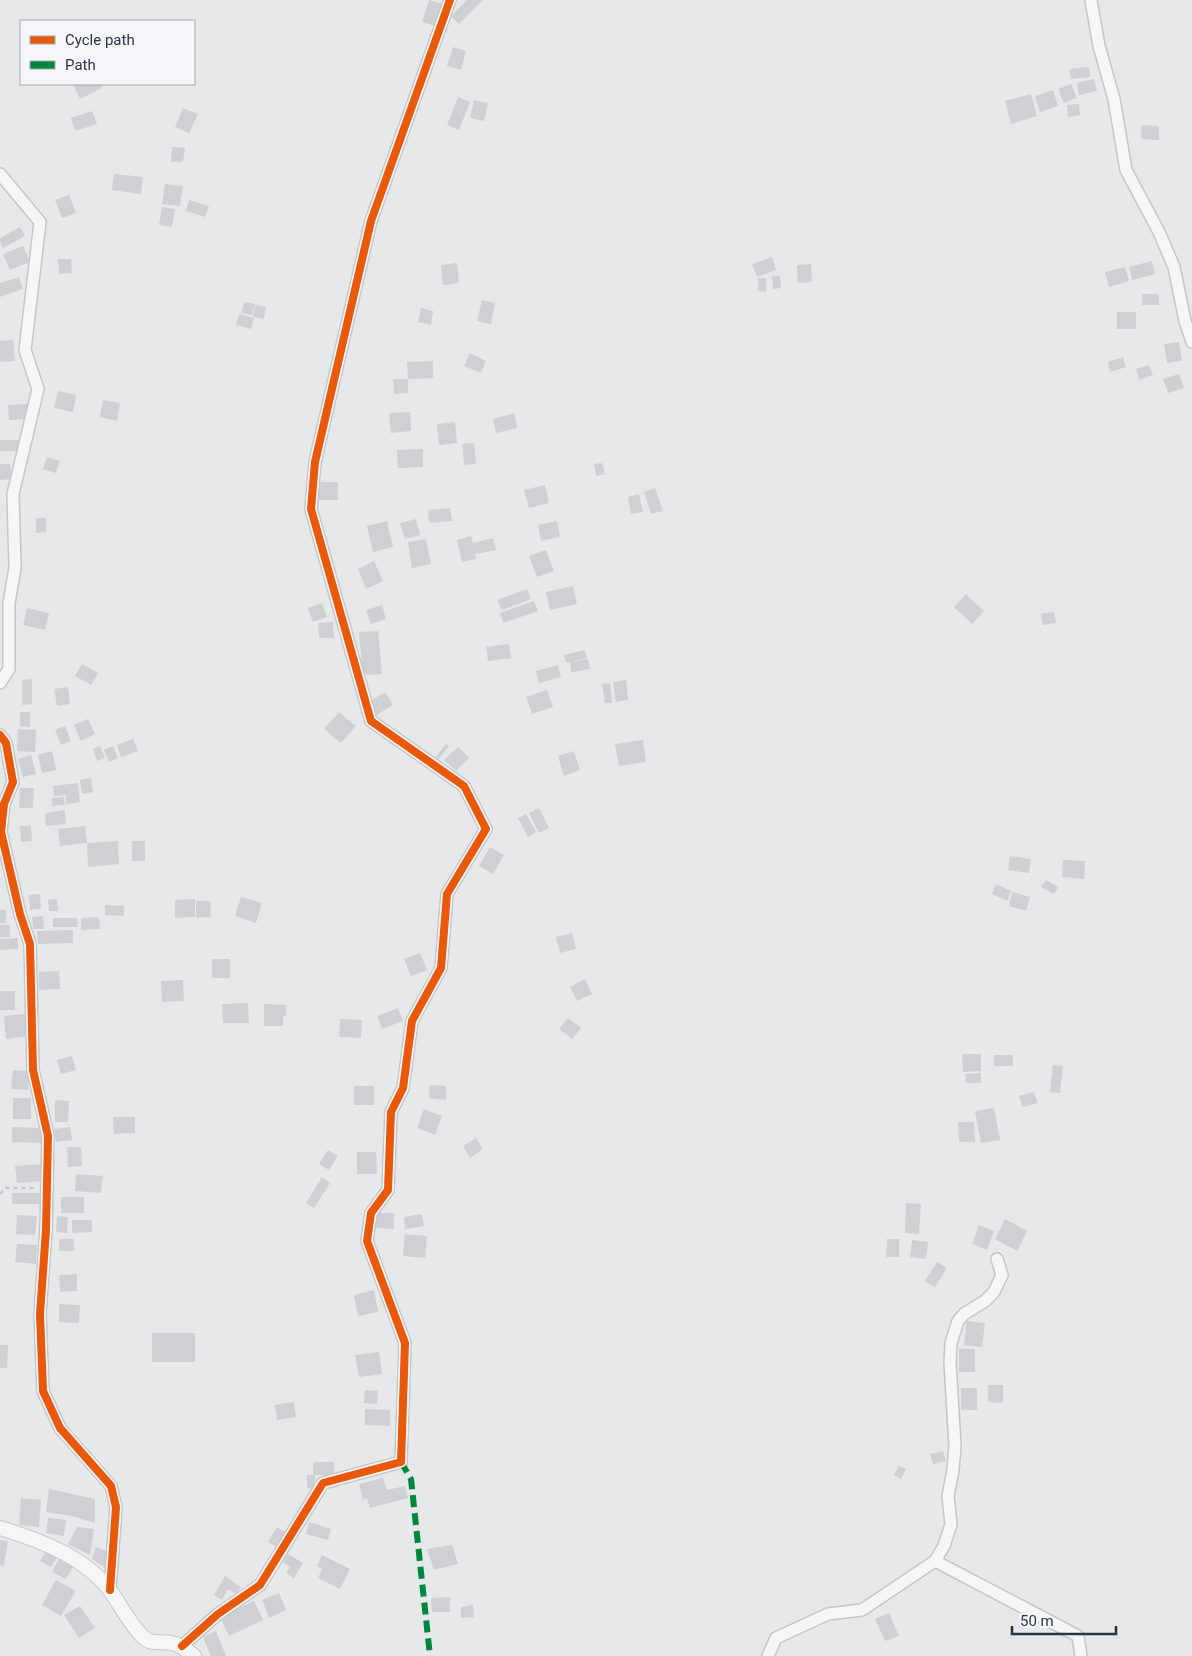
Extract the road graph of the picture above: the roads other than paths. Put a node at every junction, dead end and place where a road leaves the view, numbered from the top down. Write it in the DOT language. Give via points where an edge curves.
graph roads {
  1 [pos="450,0"];
  2 [pos="1091,0"];
  3 [pos="0,174"];
  4 [pos="1192,342"];
  5 [pos="0,683"];
  6 [pos="0,735"];
  7 [pos="997,1259"];
  8 [pos="0,1528"];
  9 [pos="935,1561"];
  10 [pos="110,1590"];
  11 [pos="182,1646"];
  12 [pos="194,1656"];
  13 [pos="768,1656"];
  14 [pos="1081,1656"];
  1 -- 11 [label="street" via="371,221 315,462 311,509 371,721 464,786 486,829 446,894 441,968 412,1021 403,1088 391,1112 388,1190 371,1213 367,1241 405,1342 401,1462 324,1483 260,1585 218,1614"];
  2 -- 4 [label="street" via="1099,46 1114,98 1126,170 1174,267"];
  3 -- 5 [label="street" via="40,222 25,350 38,388 13,494 15,568 9,603 9,669"];
  6 -- 10 [label="street" via="6,743 13,782 4,804 1,832 30,944 33,1070 48,1136 40,1314 43,1391 60,1428 111,1486 116,1507"];
  7 -- 9 [label="street" via="1002,1275 994,1292 958,1321 951,1344 954,1470 948,1496 951,1524"];
  8 -- 10 [label="street" via="55,1549 95,1573"];
  9 -- 13 [label="street" via="862,1610 828,1614 776,1638"];
  9 -- 14 [label="street" via="1078,1636"];
  10 -- 11 [label="street" via="142,1637 152,1642"];
  11 -- 12 [label="street"];
}
